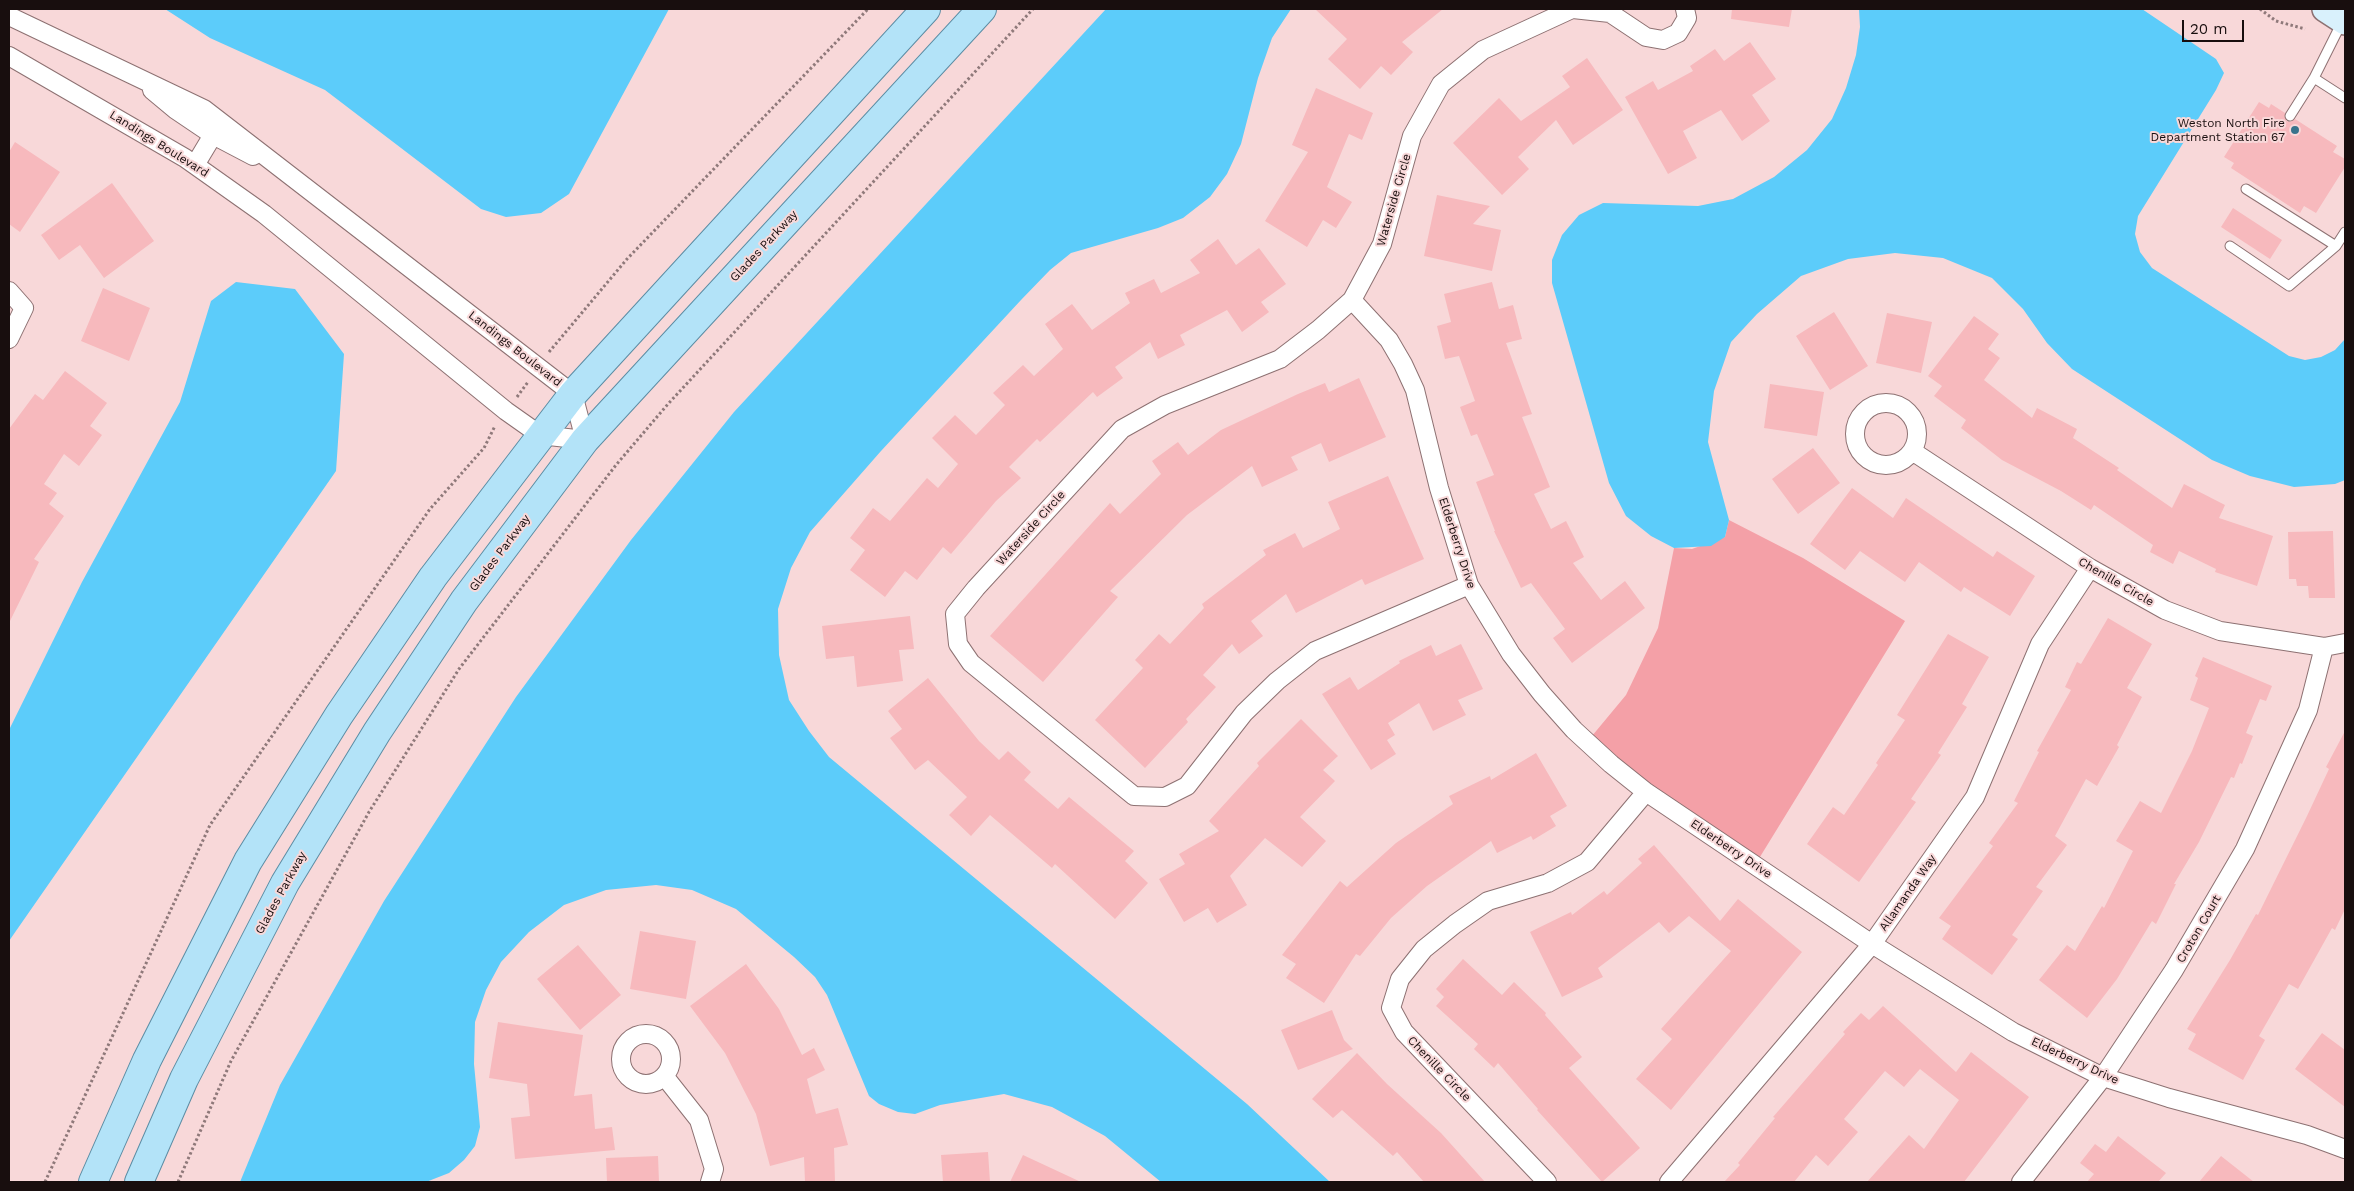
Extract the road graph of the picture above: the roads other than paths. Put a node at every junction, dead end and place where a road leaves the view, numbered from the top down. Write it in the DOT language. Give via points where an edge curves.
graph roads {
  1 [pos="926,9"];
  2 [pos="982,9"];
  3 [pos="1573,9"];
  4 [pos="1685,9"];
  5 [pos="9,16"];
  6 [pos="2339,17"];
  7 [pos="9,56"];
  8 [pos="133,74"];
  9 [pos="2314,78"];
  10 [pos="2345,98"];
  11 [pos="2290,116"];
  12 [pos="213,136"];
  13 [pos="195,165"];
  14 [pos="296,178"];
  15 [pos="2246,189"];
  16 [pos="2345,232"];
  17 [pos="2230,246"];
  18 [pos="2336,246"];
  19 [pos="9,291"];
  20 [pos="1352,300"];
  21 [pos="9,339"];
  22 [pos="573,394"];
  23 [pos="540,436"];
  24 [pos="585,440"];
  25 [pos="1912,452"];
  26 [pos="2090,568"];
  27 [pos="1469,586"];
  28 [pos="2345,643"];
  29 [pos="2324,647"];
  30 [pos="1646,792"];
  31 [pos="1872,944"];
  32 [pos="665,1076"];
  33 [pos="2103,1077"];
  34 [pos="2345,1149"];
  35 [pos="93,1182"];
  36 [pos="139,1182"];
  37 [pos="710,1182"];
  38 [pos="1547,1182"];
  39 [pos="1669,1182"];
  40 [pos="2021,1182"];
  1 -- 22 [label="main road"];
  2 -- 24 [label="main road, Glades Parkway"];
  3 -- 4 [label="street, Waterside Circle" via="1610,13 1646,37 1663,40 1678,33 1687,18"];
  3 -- 20 [label="street, Waterside Circle" via="1483,50 1441,84 1412,136 1382,244"];
  5 -- 8 [label="street, Landings Boulevard"];
  6 -- 9 [label="lane"];
  7 -- 13 [label="street, Landings Boulevard"];
  8 -- 12 [label="street"];
  8 -- 14 [label="street, Landings Boulevard" via="204,109"];
  9 -- 10 [label="lane"];
  9 -- 11 [label="lane"];
  12 -- 13 [label="street"];
  12 -- 14 [label="street"];
  13 -- 23 [label="street, Landings Boulevard" via="264,214"];
  14 -- 22 [label="street, Landings Boulevard"];
  15 -- 18 [label="lane"];
  16 -- 18 [label="lane"];
  17 -- 18 [label="lane" via="2289,286"];
  19 -- 21 [label="street" via="24,308"];
  20 -- 27 [label="street, Elderberry Drive" via="1389,340 1415,390 1439,488"];
  20 -- 27 [label="street, Waterside Circle" via="1280,359 1165,405 1122,429 955,614 958,644 971,663 1134,796 1165,797 1187,786 1244,713 1315,651"];
  22 -- 23 [label="main road"];
  22 -- 24 [label="street, Landings Boulevard"];
  23 -- 24 [label="street"];
  23 -- 35 [label="main road" via="433,577 339,715 248,860 147,1060"];
  24 -- 36 [label="main road, Glades Parkway" via="464,602 377,732 285,883 184,1079"];
  25 -- 26 [label="street, Chenille Circle"];
  26 -- 29 [label="street, Chenille Circle" via="2165,610 2220,631"];
  26 -- 31 [label="street, Allamanda Way" via="2040,644 1975,797"];
  27 -- 30 [label="street, Elderberry Drive" via="1511,654 1542,694 1610,764"];
  28 -- 29 [label="street, Chenille Circle"];
  29 -- 33 [label="street, Croton Court" via="2308,710 2245,849 2174,970"];
  30 -- 31 [label="street, Elderberry Drive"];
  30 -- 38 [label="street, Chenille Circle" via="1587,862 1548,883 1488,901 1430,944 1400,980 1391,1008 1404,1032"];
  31 -- 33 [label="street, Elderberry Drive" via="2013,1032"];
  31 -- 39 [label="street, Allamanda Way"];
  32 -- 37 [label="street" via="699,1120 714,1169"];
  33 -- 34 [label="street, Elderberry Drive"];
  33 -- 40 [label="street, Croton Court"];
}
